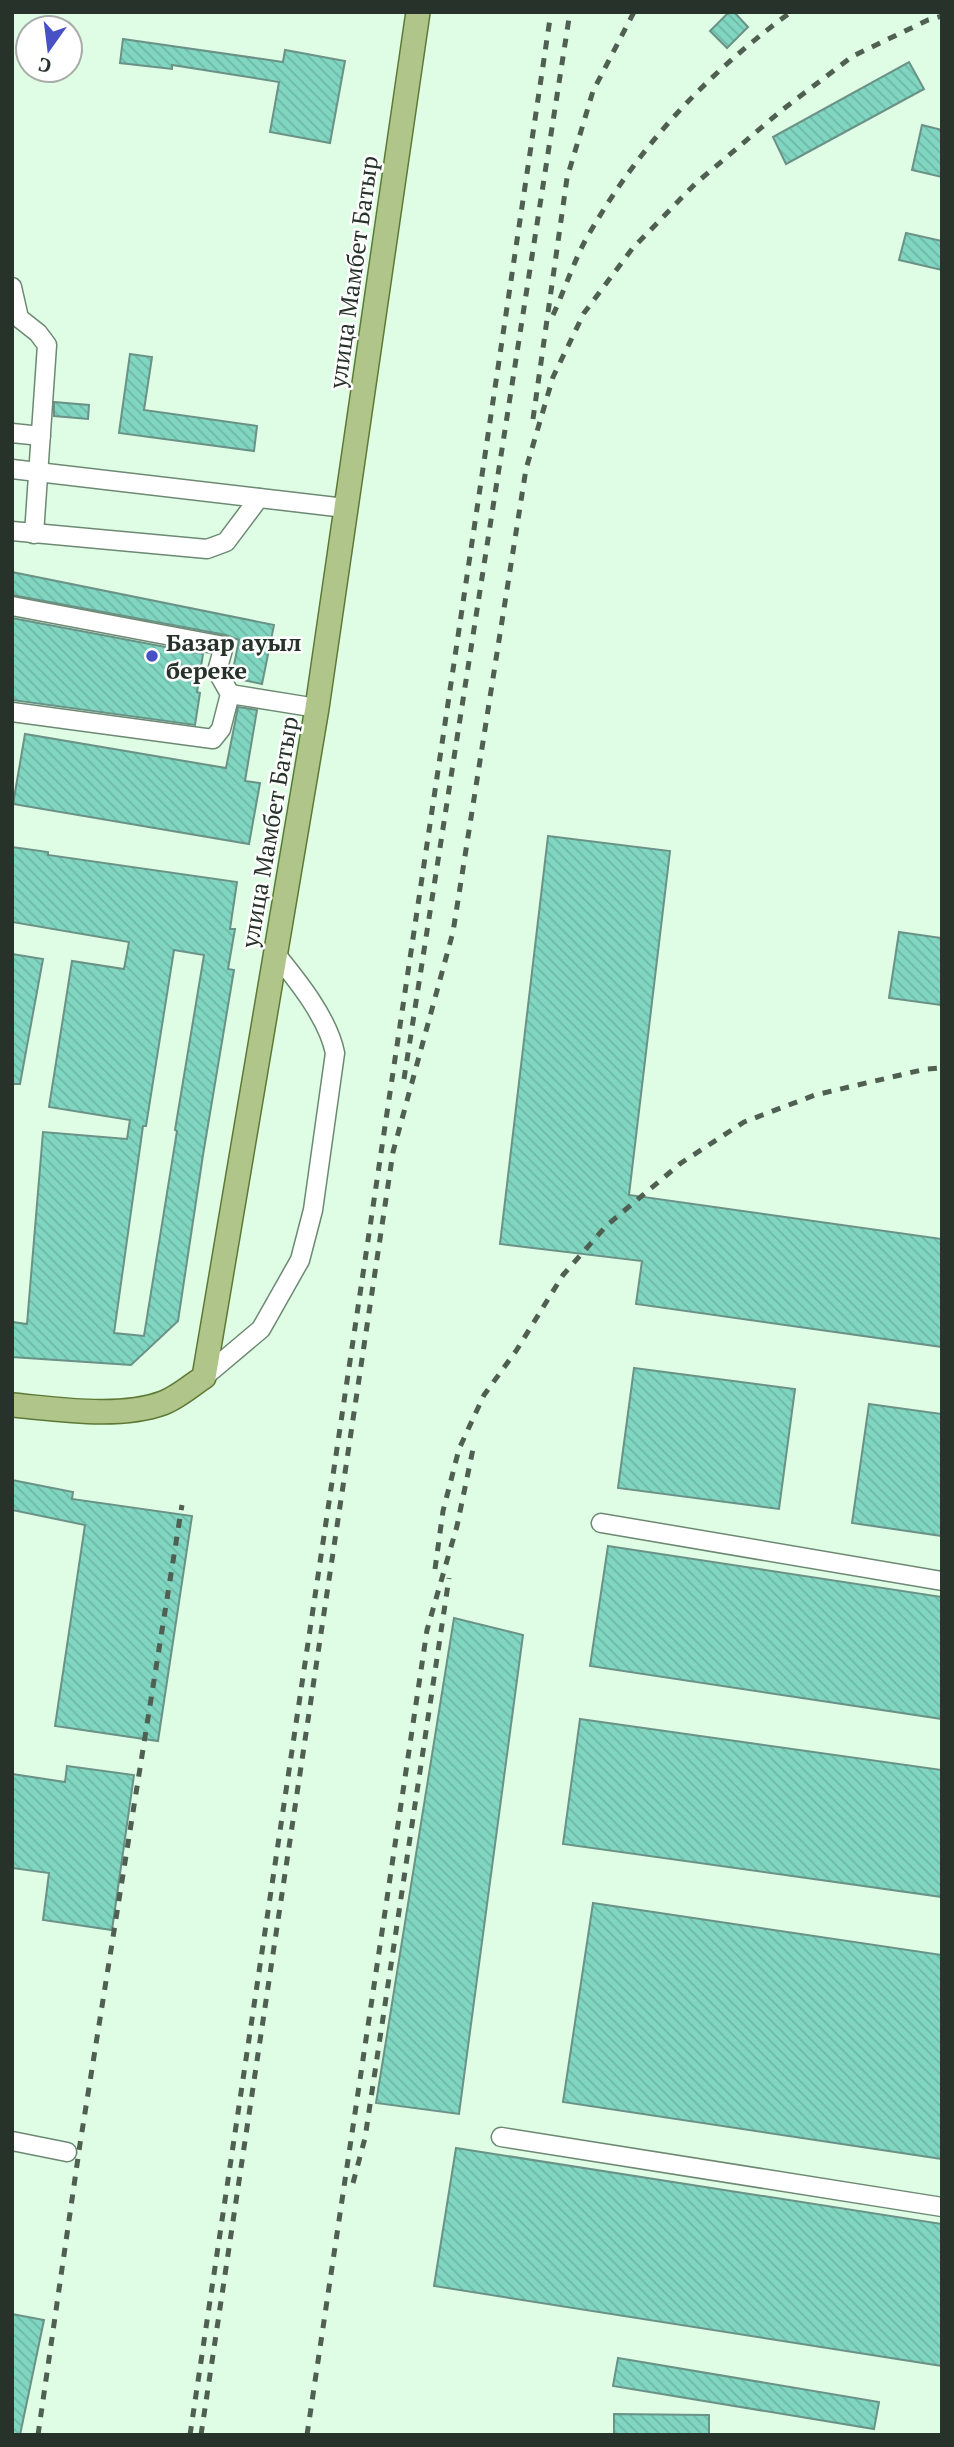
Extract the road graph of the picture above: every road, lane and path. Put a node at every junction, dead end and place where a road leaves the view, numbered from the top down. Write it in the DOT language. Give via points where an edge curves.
graph roads {
  1 [pos="418,12"];
  2 [pos="12,287"];
  3 [pos="12,433"];
  4 [pos="41,436"];
  5 [pos="12,469"];
  6 [pos="38,472"];
  7 [pos="259,498"];
  8 [pos="345,508"];
  9 [pos="12,531"];
  10 [pos="34,534"];
  11 [pos="12,606"];
  12 [pos="230,694"];
  13 [pos="317,708"];
  14 [pos="12,712"];
  15 [pos="275,953"];
  16 [pos="204,1377"];
  17 [pos="12,1405"];
  18 [pos="601,1523"];
  19 [pos="942,1581"];
  20 [pos="501,2137"];
  21 [pos="12,2141"];
  22 [pos="67,2152"];
  23 [pos="942,2207"];
  1 -- 8 [label="main road, улица Мамбет Батыр"];
  2 -- 4 [label="street" via="19,318 47,345"];
  3 -- 4 [label="street"];
  4 -- 6 [label="street"];
  5 -- 6 [label="street"];
  6 -- 7 [label="street"];
  6 -- 10 [label="street"];
  7 -- 8 [label="street"];
  7 -- 10 [label="street" via="226,542 207,549"];
  8 -- 13 [label="main road, улица Мамбет Батыр"];
  9 -- 10 [label="street"];
  11 -- 12 [label="street" via="224,646 217,671"];
  12 -- 13 [label="street"];
  12 -- 14 [label="street" via="221,729 212,739"];
  13 -- 15 [label="main road, улица Мамбет Батыр"];
  15 -- 16 [label="main road, улица Мамбет Батыр"];
  15 -- 16 [label="street" via="328,1030 335,1053 313,1210 300,1260 261,1329"];
  16 -- 17 [label="main road" via="164,1403 127,1410"];
  18 -- 19 [label="street"];
  20 -- 23 [label="street"];
  21 -- 22 [label="street"];
}
